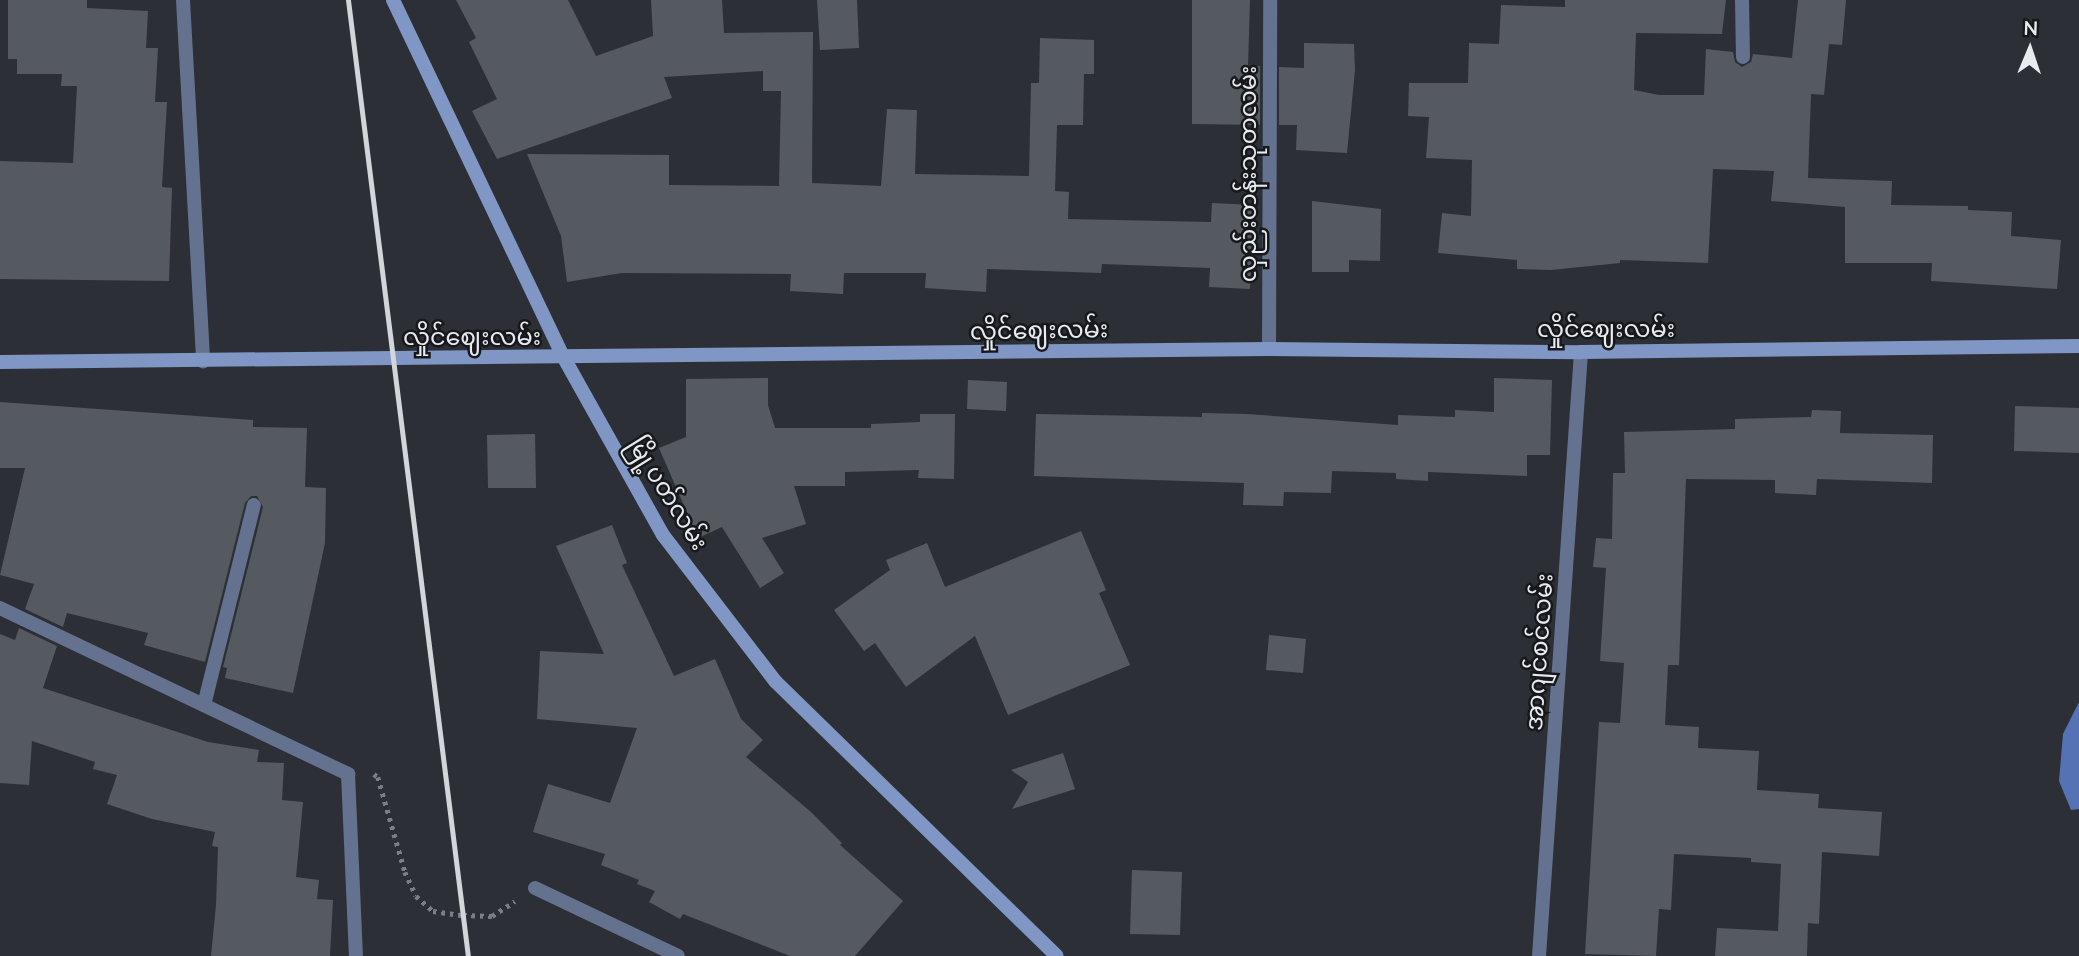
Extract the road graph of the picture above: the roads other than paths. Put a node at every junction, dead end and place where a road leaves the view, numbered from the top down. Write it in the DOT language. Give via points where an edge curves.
graph roads {
  1 [pos="183,0"];
  2 [pos="393,0"];
  3 [pos="1270,0"];
  4 [pos="1742,0"];
  5 [pos="1742,57"];
  6 [pos="2079,346"];
  7 [pos="1269,349"];
  8 [pos="1581,352"];
  9 [pos="564,358"];
  10 [pos="203,360"];
  11 [pos="0,362"];
  12 [pos="254,505"];
  13 [pos="0,608"];
  14 [pos="204,705"];
  15 [pos="536,888"];
  16 [pos="356,956"];
  17 [pos="678,956"];
  18 [pos="1057,956"];
  19 [pos="1539,956"];
  1 -- 10 [label="street"];
  2 -- 9 [label="street, မြို့ပတ်လမ်း"];
  3 -- 7 [label="street, လှည်းတန်းသုတလမ်း"];
  4 -- 5 [label="street"];
  6 -- 8 [label="street, လှိုင်ဈေးလမ်း"];
  7 -- 8 [label="street, လှိုင်ဈေးလမ်း"];
  7 -- 9 [label="street, လှိုင်ဈေးလမ်း"];
  8 -- 19 [label="street, အာဂျင်စင်လမ်း"];
  9 -- 10 [label="street, လှိုင်ဈေးလမ်း"];
  9 -- 18 [label="street, မြို့ပတ်လမ်း" via="663,535 776,682"];
  10 -- 11 [label="street, လှိုင်ဈေးလမ်း"];
  12 -- 14 [label="street"];
  13 -- 14 [label="street"];
  14 -- 16 [label="street" via="348,774"];
  15 -- 17 [label="street"];
}
